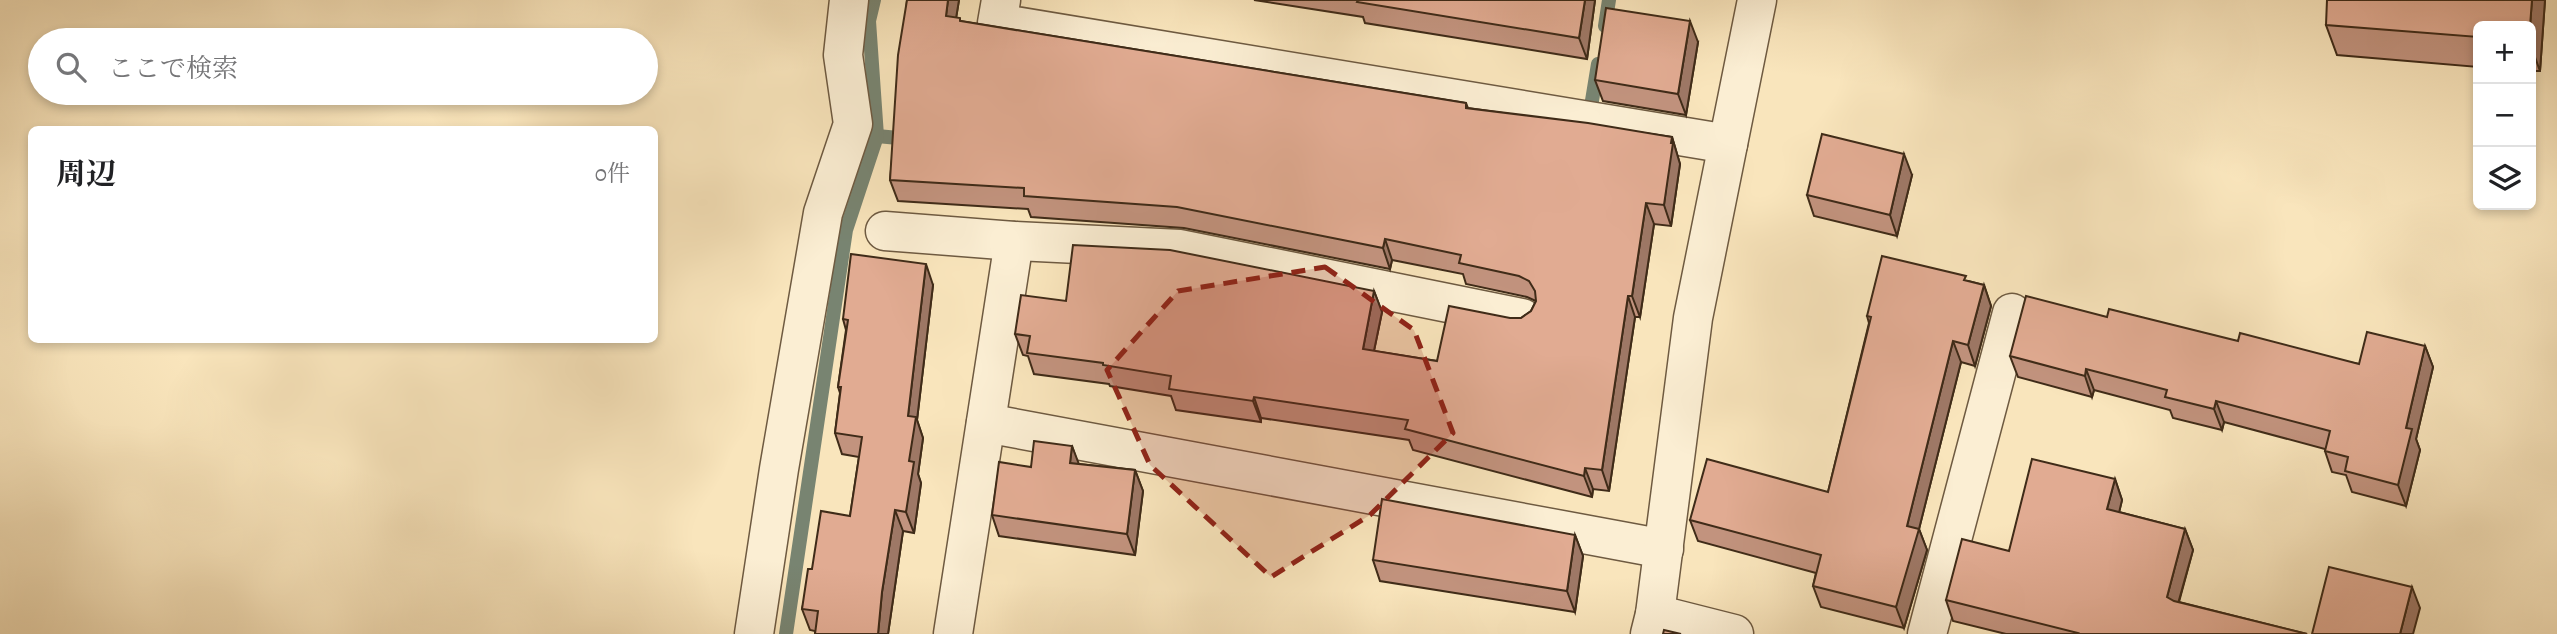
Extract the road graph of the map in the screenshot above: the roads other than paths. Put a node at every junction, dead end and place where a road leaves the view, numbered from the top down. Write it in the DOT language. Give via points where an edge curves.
graph roads {
  1 [pos="849,0"];
  2 [pos="1001,0"];
  3 [pos="1757,0"];
  4 [pos="1728,144"];
  5 [pos="885,231"];
  6 [pos="1014,241"];
  7 [pos="2012,313"];
  8 [pos="1522,318"];
  9 [pos="986,423"];
  10 [pos="1664,549"];
  11 [pos="1653,624"];
  12 [pos="754,634"];
  13 [pos="953,634"];
  14 [pos="1734,634"];
  15 [pos="1927,634"];
  1 -- 12 [label="street" via="843,55 853,124 823,213"];
  2 -- 4 [label="street" via="997,23"];
  3 -- 4 [label="street"];
  4 -- 10 [label="street" via="1693,318"];
  5 -- 6 [label="street"];
  6 -- 8 [label="street" via="1180,248"];
  6 -- 9 [label="street"];
  7 -- 15 [label="street"];
  9 -- 10 [label="street"];
  9 -- 13 [label="street"];
  10 -- 11 [label="street"];
  11 -- 14 [label="street"];
}
